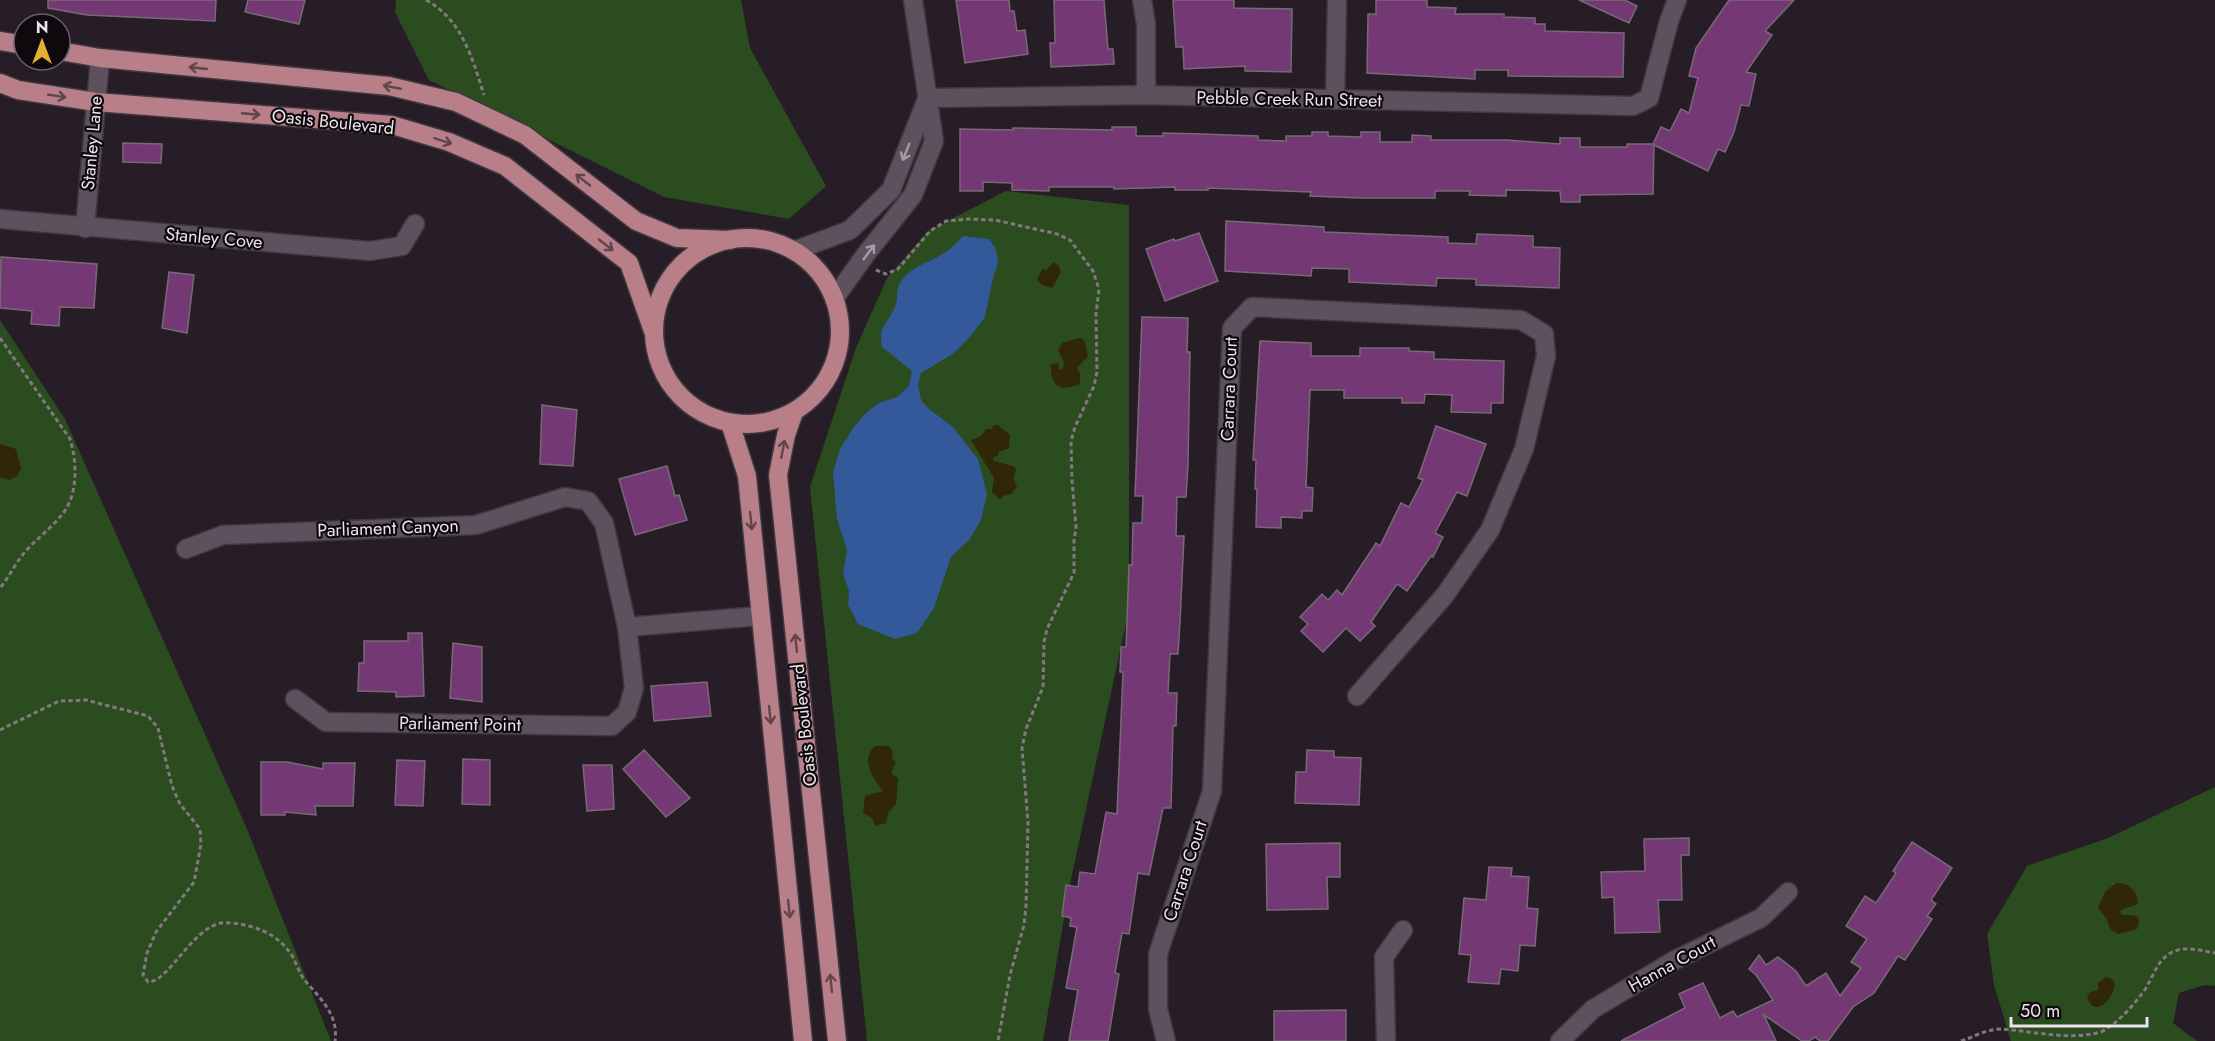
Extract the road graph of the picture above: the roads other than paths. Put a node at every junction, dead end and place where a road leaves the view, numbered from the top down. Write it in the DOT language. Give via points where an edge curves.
graph roads {
  1 [pos="913,0"];
  2 [pos="1142,0"];
  3 [pos="1337,0"];
  4 [pos="1677,0"];
  5 [pos="72,53"];
  6 [pos="100,58"];
  7 [pos="0,83"];
  8 [pos="1146,95"];
  9 [pos="928,98"];
  10 [pos="1335,100"];
  11 [pos="96,102"];
  12 [pos="0,219"];
  13 [pos="415,224"];
  14 [pos="85,228"];
  15 [pos="730,240"];
  16 [pos="794,251"];
  17 [pos="834,299"];
  18 [pos="653,331"];
  19 [pos="794,412"];
  20 [pos="730,423"];
  21 [pos="186,549"];
  22 [pos="760,616"];
  23 [pos="627,627"];
  24 [pos="1357,696"];
  25 [pos="295,699"];
  26 [pos="1788,892"];
  27 [pos="1403,930"];
  28 [pos="802,1041"];
  29 [pos="837,1041"];
  30 [pos="1166,1041"];
  31 [pos="1386,1041"];
  32 [pos="1560,1041"];
  1 -- 9 [label="street"];
  2 -- 8 [label="street"];
  3 -- 10 [label="street"];
  4 -- 10 [label="street, Pebble Creek Run Street" via="1649,98 1633,106"];
  5 -- 6 [label="main road, Oasis Boulevard"];
  6 -- 11 [label="street, Stanley Lane"];
  15 -- 6 [label="main road, Oasis Boulevard, one-way" via="677,238 636,221 525,135 456,102 389,86"];
  7 -- 11 [label="main road, Oasis Boulevard, one-way" via="18,90"];
  8 -- 9 [label="street, Pebble Creek Run Street"];
  8 -- 10 [label="street, Pebble Creek Run Street"];
  9 -- 16 [label="street, one-way" via="891,190 850,230"];
  17 -- 9 [label="street, one-way" via="913,195 934,141"];
  11 -- 14 [label="street, Stanley Lane"];
  11 -- 18 [label="main road, Oasis Boulevard, one-way" via="392,125 449,142 505,166 629,263"];
  12 -- 14 [label="street, Stanley Cove"];
  13 -- 14 [label="street, Stanley Cove" via="402,246 370,251"];
  15 -- 16 [label="main road, Oasis Boulevard" via="752,238"];
  15 -- 18 [label="main road, Oasis Boulevard" via="699,251 675,272 659,299"];
  16 -- 17 [label="main road, Oasis Boulevard" via="818,271"];
  17 -- 19 [label="main road, Oasis Boulevard" via="840,331 835,363 819,391"];
  18 -- 20 [label="main road, Oasis Boulevard" via="659,363 675,391 699,412"];
  19 -- 20 [label="main road, Oasis Boulevard" via="752,424"];
  29 -- 19 [label="main road, Oasis Boulevard, one-way" via="778,478"];
  20 -- 22 [label="main road, Oasis Boulevard, one-way" via="747,476"];
  21 -- 23 [label="street, Parliament Canyon" via="223,535 476,525 565,497 588,501 604,523"];
  22 -- 23 [label="street"];
  22 -- 28 [label="main road, Oasis Boulevard, one-way"];
  23 -- 25 [label="street, Parliament Point" via="634,688 627,712 612,726 326,722"];
  24 -- 30 [label="street, Carrara Court" via="1445,595 1490,530 1524,449 1546,356 1544,334 1521,320 1252,307 1232,328 1212,791 1158,954 1158,1009"];
  26 -- 32 [label="street, Hanna Court" via="1761,918 1675,960 1593,1009"];
  27 -- 31 [label="street" via="1384,957"];
}
